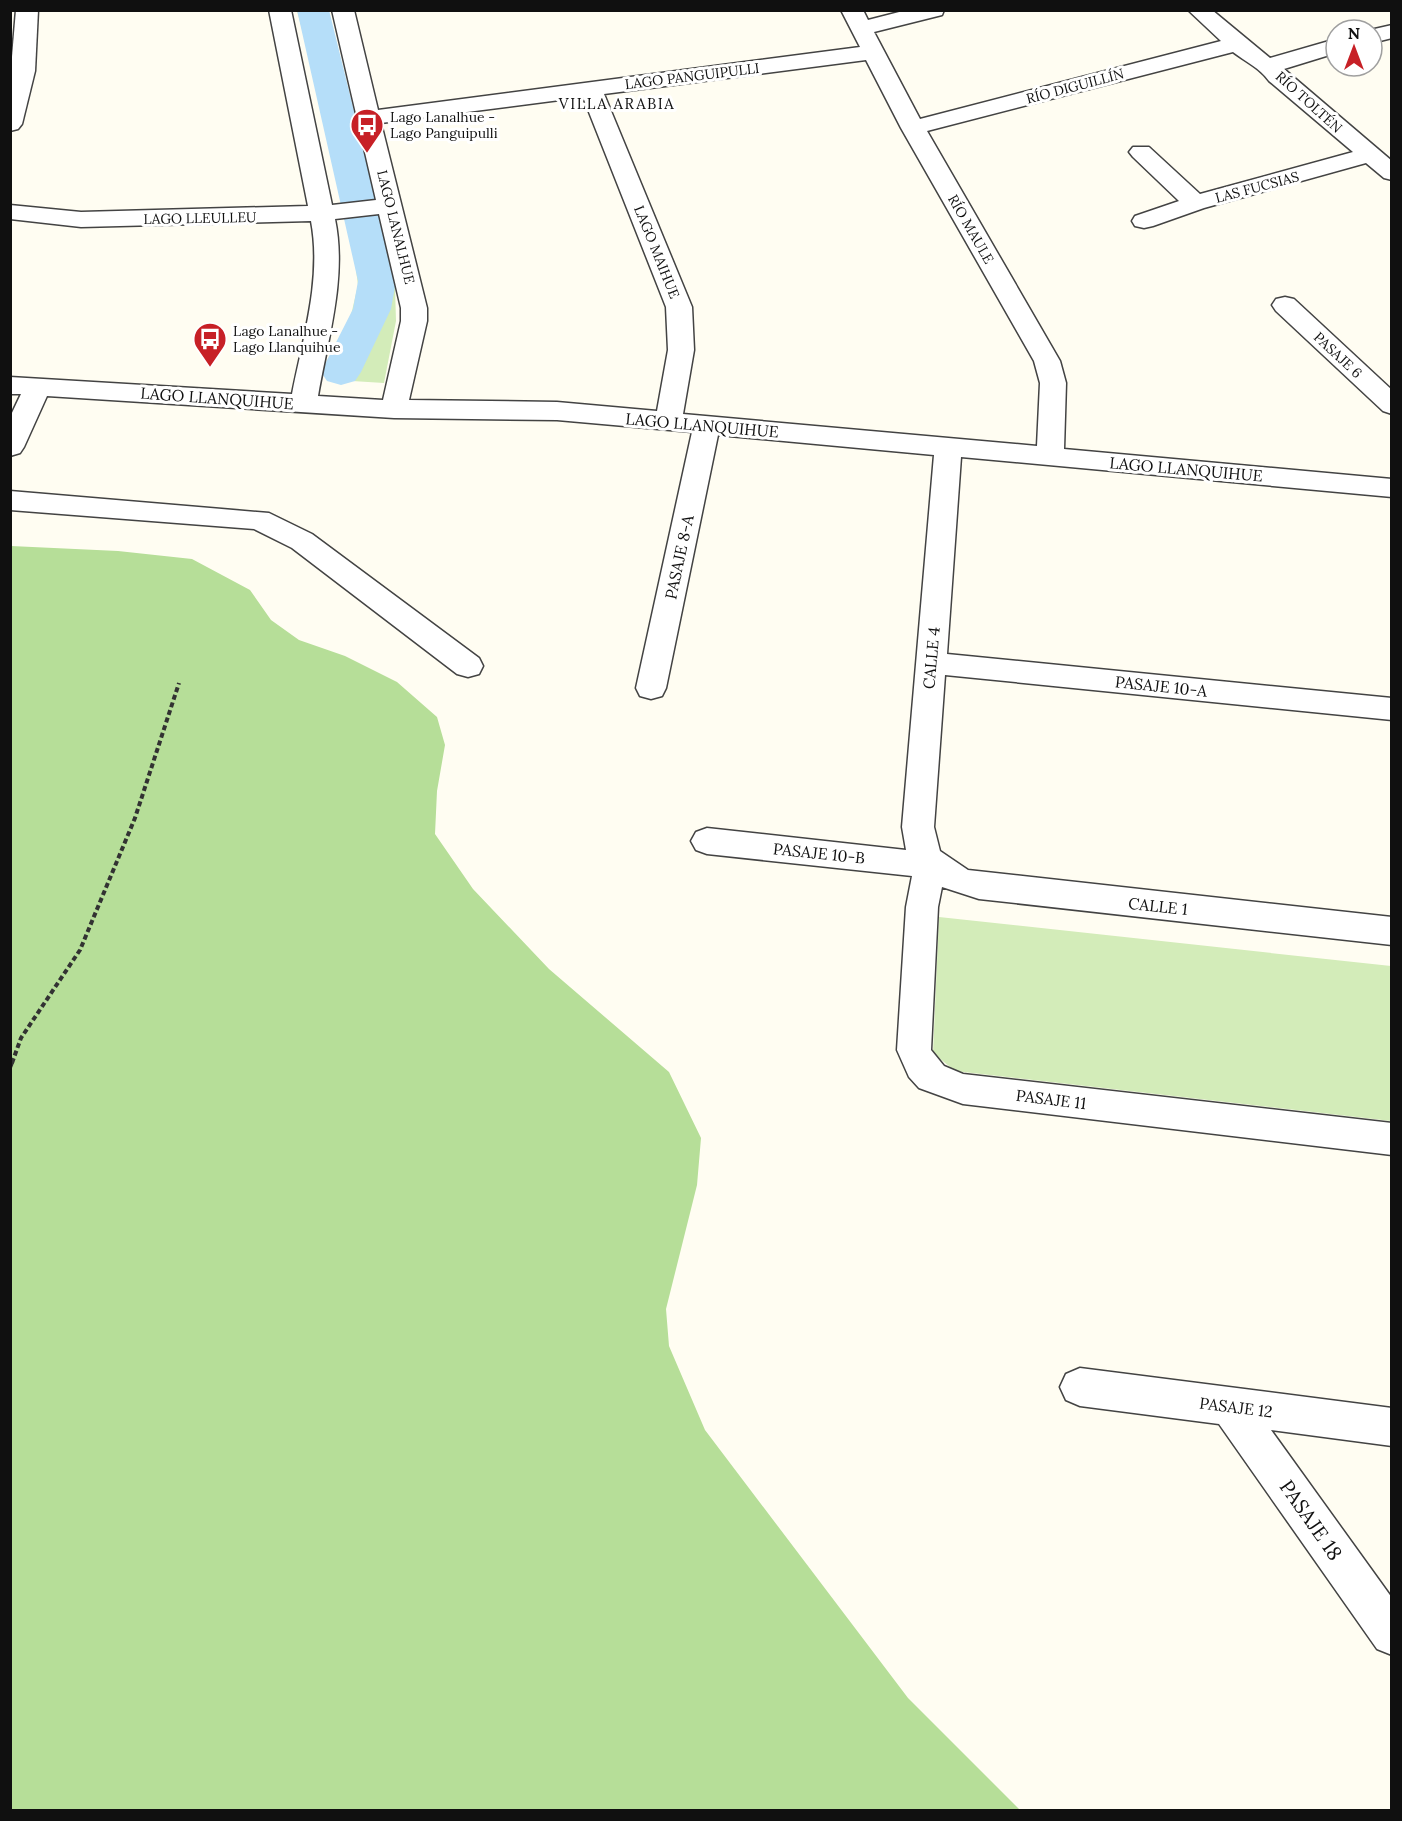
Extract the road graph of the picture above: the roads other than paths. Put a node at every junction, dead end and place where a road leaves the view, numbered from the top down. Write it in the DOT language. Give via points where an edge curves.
graph roads {
  1 [pos="27,10"];
  2 [pos="280,10"];
  3 [pos="343,10"];
  4 [pos="934,10"];
  5 [pos="1198,10"];
  6 [pos="857,20"];
  7 [pos="1237,44"];
  8 [pos="1324,49"];
  9 [pos="873,52"];
  10 [pos="1272,67"];
  11 [pos="591,89"];
  12 [pos="368,118"];
  13 [pos="10,124"];
  14 [pos="913,128"];
  15 [pos="1141,152"];
  16 [pos="1370,155"];
  17 [pos="1392,173"];
  18 [pos="1195,203"];
  19 [pos="390,205"];
  20 [pos="10,212"];
  21 [pos="324,215"];
  22 [pos="1144,221"];
  23 [pos="1285,305"];
  24 [pos="10,385"];
  25 [pos="38,387"];
  26 [pos="303,404"];
  27 [pos="1392,405"];
  28 [pos="394,409"];
  29 [pos="668,422"];
  30 [pos="707,425"];
  31 [pos="10,447"];
  32 [pos="948,448"];
  33 [pos="1050,457"];
  34 [pos="1392,488"];
  35 [pos="10,500"];
  36 [pos="931,663"];
  37 [pos="468,666"];
  38 [pos="651,688"];
  39 [pos="1392,709"];
  40 [pos="707,840"];
  41 [pos="930,865"];
  42 [pos="1392,930"];
  43 [pos="1392,1139"];
  44 [pos="1080,1387"];
  45 [pos="1230,1406"];
  46 [pos="1392,1427"];
  47 [pos="1392,1634"];
  1 -- 13 [label="street" via="24,71"];
  2 -- 21 [label="street"];
  3 -- 12 [label="street, LAGO LANALHUE"];
  4 -- 6 [label="street"];
  5 -- 7 [label="street, RÍO TOLTÉN"];
  6 -- 9 [label="street, RÍO MAULE"];
  7 -- 10 [label="street, RÍO TOLTÉN" via="1257,61"];
  7 -- 14 [label="street, RÍO DIGUILLÍN"];
  8 -- 10 [label="street" via="1280,61"];
  9 -- 11 [label="street, LAGO PANGUIPULLI"];
  9 -- 14 [label="street, RÍO MAULE"];
  10 -- 16 [label="street, RÍO TOLTÉN" via="1277,76"];
  11 -- 12 [label="street, LAGO PANGUIPULLI"];
  11 -- 29 [label="street, LAGO MAIHUE" via="683,324 682,353"];
  12 -- 19 [label="street, LAGO LANALHUE"];
  14 -- 33 [label="street, RÍO MAULE" via="1047,360 1053,383"];
  15 -- 18 [label="street"];
  16 -- 17 [label="street, RÍO TOLTÉN"];
  16 -- 18 [label="street, LAS FUCSIAS"];
  18 -- 22 [label="street, LAS FUCSIAS"];
  19 -- 21 [label="street, LAGO LLEULLEU"];
  19 -- 28 [label="street, LAGO LANALHUE" via="414,308"];
  20 -- 21 [label="street, LAGO LLEULLEU" via="64,220"];
  21 -- 26 [label="street" via="325,287"];
  23 -- 27 [label="street, PASAJE 6"];
  24 -- 25 [label="street, LAGO LLANQUIHUE"];
  25 -- 26 [label="street, LAGO LLANQUIHUE"];
  25 -- 31 [label="street"];
  26 -- 28 [label="street, LAGO LLANQUIHUE"];
  28 -- 29 [label="street, LAGO LLANQUIHUE" via="525,409"];
  29 -- 30 [label="street, LAGO LLANQUIHUE"];
  30 -- 32 [label="street, LAGO LLANQUIHUE"];
  30 -- 38 [label="street, PASAJE 8-A"];
  32 -- 33 [label="street, LAGO LLANQUIHUE"];
  32 -- 36 [label="street, CALLE 4"];
  33 -- 34 [label="street, LAGO LLANQUIHUE"];
  35 -- 37 [label="street" via="259,520 302,541"];
  36 -- 39 [label="street, PASAJE 10-A"];
  36 -- 41 [label="street, CALLE 4" via="918,827 922,853"];
  40 -- 41 [label="street, PASAJE 10-B"];
  41 -- 42 [label="street, CALLE 1" via="944,875 979,886"];
  41 -- 43 [label="street, PASAJE 11" via="922,907 914,1050 917,1062 936,1081 963,1089"];
  44 -- 45 [label="street, PASAJE 12"];
  45 -- 46 [label="street, PASAJE 12"];
  45 -- 47 [label="street, PASAJE 18"];
}
